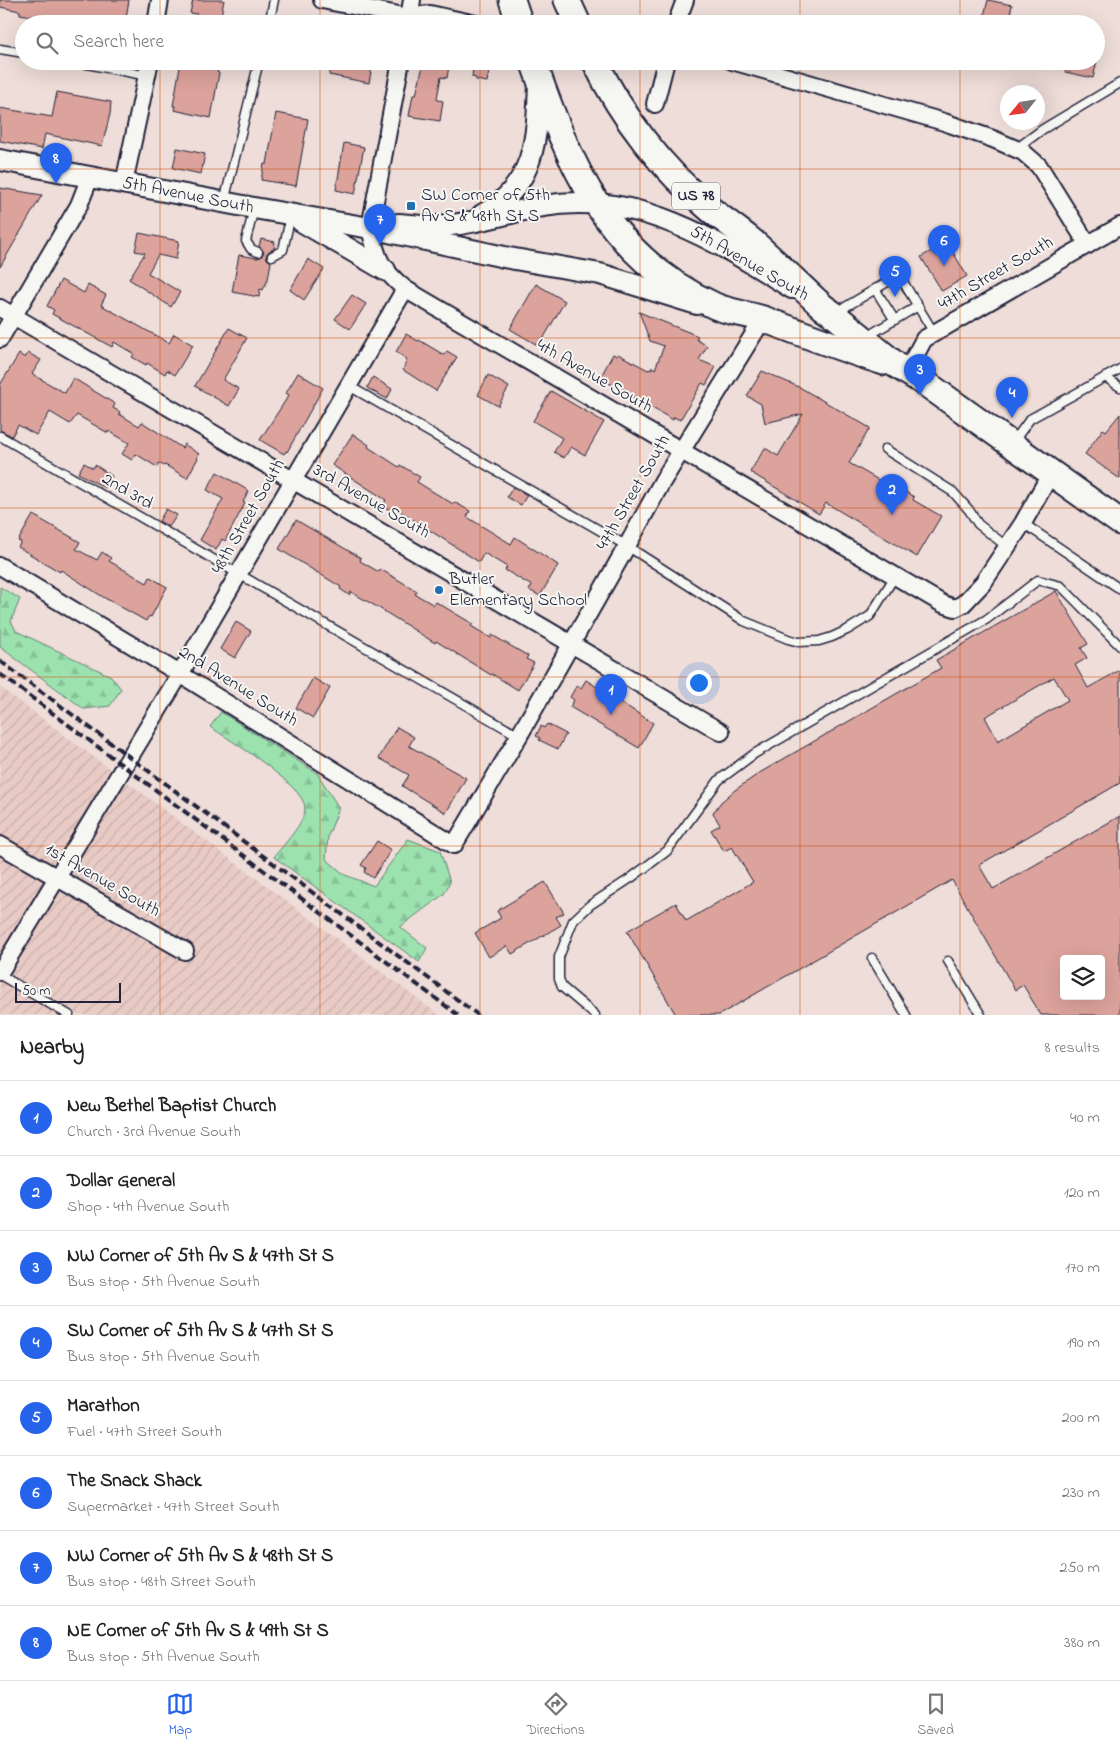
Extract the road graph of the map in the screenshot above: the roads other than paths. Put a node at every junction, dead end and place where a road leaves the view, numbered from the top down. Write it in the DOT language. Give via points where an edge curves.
graph roads {
  1 [pos="160,0"];
  2 [pos="274,0"];
  3 [pos="322,0"];
  4 [pos="412,0"];
  5 [pos="512,0"];
  6 [pos="567,0"];
  7 [pos="685,0"];
  8 [pos="158,15"];
  9 [pos="270,15"];
  10 [pos="383,15"];
  11 [pos="409,15"];
  12 [pos="517,15"];
  13 [pos="574,15"];
  14 [pos="679,15"];
  15 [pos="0,49"];
  16 [pos="15,52"];
  17 [pos="149,70"];
  18 [pos="257,70"];
  19 [pos="400,70"];
  20 [pos="536,70"];
  21 [pos="600,70"];
  22 [pos="664,70"];
  23 [pos="763,70"];
  24 [pos="1120,83"];
  25 [pos="655,104"];
  26 [pos="1016,149"];
  27 [pos="0,160"];
  28 [pos="90,177"];
  29 [pos="124,183"];
  30 [pos="224,203"];
  31 [pos="596,203"];
  32 [pos="254,208"];
  33 [pos="290,215"];
  34 [pos="465,223"];
  35 [pos="1120,226"];
  36 [pos="373,229"];
  37 [pos="1088,245"];
  38 [pos="258,252"];
  39 [pos="272,256"];
  40 [pos="385,270"];
  41 [pos="405,289"];
  42 [pos="875,289"];
  43 [pos="716,306"];
  44 [pos="918,306"];
  45 [pos="828,311"];
  46 [pos="7,312"];
  47 [pos="763,319"];
  48 [pos="894,319"];
  49 [pos="934,333"];
  50 [pos="0,339"];
  51 [pos="864,339"];
  52 [pos="902,368"];
  53 [pos="1120,369"];
  54 [pos="1105,377"];
  55 [pos="349,386"];
  56 [pos="1120,387"];
  57 [pos="0,436"];
  58 [pos="1011,445"];
  59 [pos="884,449"];
  60 [pos="681,451"];
  61 [pos="1051,473"];
  62 [pos="294,480"];
  63 [pos="1120,522"];
  64 [pos="1023,524"];
  65 [pos="627,546"];
  66 [pos="1006,546"];
  67 [pos="0,566"];
  68 [pos="239,573"];
  69 [pos="895,576"];
  70 [pos="1120,588"];
  71 [pos="572,644"];
  72 [pos="1120,646"];
  73 [pos="180,674"];
  74 [pos="721,732"];
  75 [pos="520,736"];
  76 [pos="0,845"];
  77 [pos="454,845"];
  78 [pos="57,879"];
  79 [pos="185,952"];
  80 [pos="872,958"];
  81 [pos="948,961"];
  82 [pos="0,974"];
  83 [pos="68,1015"];
  84 [pos="595,1015"];
  85 [pos="906,1015"];
  86 [pos="981,1015"];
  1 -- 8 [label="street"];
  2 -- 9 [label="lane"];
  3 -- 10 [label="street"];
  4 -- 11 [label="street"];
  5 -- 12 [label="main road"];
  6 -- 13 [label="main road"];
  7 -- 14 [label="street"];
  15 -- 16 [label="lane"];
  17 -- 29 [label="street"];
  18 -- 30 [label="lane"];
  19 -- 36 [label="street"];
  20 -- 31 [label="main road, US 78" via="568,152"];
  20 -- 34 [label="street" via="534,141 526,172 500,203"];
  21 -- 45 [label="main road, US 78" via="640,135 675,175"];
  22 -- 25 [label="street"];
  23 -- 26 [label="street" via="944,122"];
  24 -- 26 [label="lane"];
  26 -- 37 [label="street" via="1039,166"];
  27 -- 28 [label="street, 5th Avenue South"];
  28 -- 29 [label="street, 5th Avenue South"];
  28 -- 46 [label="street" via="79,205"];
  29 -- 30 [label="street, 5th Avenue South"];
  30 -- 32 [label="street, 5th Avenue South"];
  31 -- 34 [label="street, 5th Avenue South" via="546,205"];
  31 -- 43 [label="main road, US 78" via="631,248 672,280"];
  31 -- 45 [label="street, 5th Avenue South" via="634,209 683,226 730,250"];
  32 -- 33 [label="street, 5th Avenue South"];
  32 -- 38 [label="lane" via="246,241 251,249"];
  33 -- 36 [label="street, 5th Avenue South"];
  33 -- 39 [label="lane" via="283,250"];
  33 -- 40 [label="street"];
  34 -- 36 [label="street, 5th Avenue South" via="436,226 398,224"];
  35 -- 37 [label="street, 47th Street South"];
  36 -- 40 [label="street" via="376,254"];
  36 -- 43 [label="street, 5th Avenue South" via="600,274 695,304"];
  37 -- 49 [label="street, 47th Street South"];
  40 -- 41 [label="street"];
  41 -- 55 [label="street, 48th Street South"];
  41 -- 60 [label="street, 4th Avenue South"];
  42 -- 44 [label="lane" via="899,275"];
  42 -- 45 [label="lane"];
  42 -- 48 [label="lane"];
  43 -- 47 [label="main road, 5th Avenue South / US 78"];
  44 -- 48 [label="lane"];
  44 -- 49 [label="lane"];
  45 -- 51 [label="main road, 5th Avenue South / US 78"];
  46 -- 50 [label="street"];
  46 -- 62 [label="street, 3rd Avenue South"];
  47 -- 52 [label="main road, 5th Avenue South / US 78"];
  47 -- 60 [label="street, 47th Street South"];
  48 -- 51 [label="lane"];
  49 -- 52 [label="street, 47th Street South" via="920,343"];
  51 -- 52 [label="main road, 5th Avenue South / US 78"];
  52 -- 58 [label="main road, 5th Avenue South / US 78"];
  53 -- 54 [label="lane"];
  54 -- 56 [label="lane"];
  54 -- 58 [label="lane" via="1030,419"];
  55 -- 62 [label="street, 48th Street South"];
  55 -- 65 [label="lane"];
  57 -- 68 [label="lane, 2nd 3rd"];
  58 -- 61 [label="main road, 5th Avenue South / US 78"];
  59 -- 66 [label="lane" via="953,492 978,524"];
  60 -- 65 [label="street, 47th Street South"];
  60 -- 69 [label="street, 4th Avenue South"];
  61 -- 63 [label="main road, 5th Avenue South / US 78"];
  61 -- 64 [label="street"];
  62 -- 68 [label="street, 48th Street South"];
  62 -- 71 [label="street, 3rd Avenue South"];
  64 -- 66 [label="street"];
  64 -- 70 [label="lane"];
  65 -- 69 [label="lane" via="744,621 799,642 832,637 870,616"];
  65 -- 71 [label="street, 47th Street South"];
  66 -- 69 [label="street, 4th Avenue South" via="983,583 955,608"];
  67 -- 73 [label="street, 2nd Avenue South"];
  68 -- 73 [label="street, 48th Street South"];
  68 -- 75 [label="lane, 2nd 3rd"];
  71 -- 74 [label="street, 3rd Avenue South"];
  71 -- 75 [label="street, 47th Street South"];
  72 -- 84 [label="lane" via="1061,586 1038,580 987,619 754,754 719,780 667,851 590,905 574,921 558,957 559,979 562,987"];
  73 -- 77 [label="street, 2nd Avenue South"];
  73 -- 78 [label="street, 48th Street South"];
  75 -- 77 [label="street, 47th Street South"];
  76 -- 78 [label="street, 1st Avenue South"];
  78 -- 79 [label="street, 1st Avenue South"];
  78 -- 82 [label="street, 48th Street South"];
  80 -- 85 [label="lane"];
  81 -- 86 [label="lane"];
  82 -- 83 [label="lane"];
}
